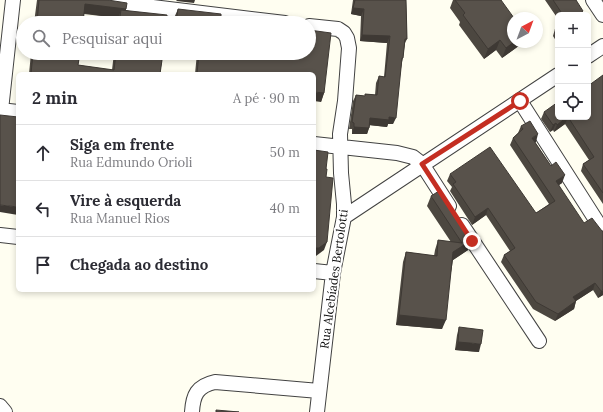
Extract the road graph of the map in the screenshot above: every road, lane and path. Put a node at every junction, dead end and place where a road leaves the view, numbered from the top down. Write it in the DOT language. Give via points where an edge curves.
graph roads {
  1 [pos="13,0"];
  2 [pos="95,0"];
  3 [pos="593,0"];
  4 [pos="198,6"];
  5 [pos="603,15"];
  6 [pos="249,16"];
  7 [pos="316,27"];
  8 [pos="603,46"];
  9 [pos="591,54"];
  10 [pos="555,78"];
  11 [pos="520,101"];
  12 [pos="1,110"];
  13 [pos="16,112"];
  14 [pos="316,144"];
  15 [pos="340,147"];
  16 [pos="422,164"];
  17 [pos="344,217"];
  18 [pos="603,231"];
  19 [pos="0,235"];
  20 [pos="16,237"];
  21 [pos="316,271"];
  22 [pos="333,273"];
  23 [pos="539,341"];
  24 [pos="319,392"];
  25 [pos="0,406"];
  26 [pos="5,412"];
  27 [pos="192,412"];
  28 [pos="317,412"];
  1 -- 12 [label="street"];
  2 -- 4 [label="street"];
  3 -- 5 [label="street"];
  4 -- 6 [label="street"];
  7 -- 15 [label="street, Rua Alcebíades Bertolotti" via="338,29 347,38 349,48"];
  8 -- 9 [label="street"];
  10 -- 11 [label="street"];
  11 -- 16 [label="street"];
  11 -- 18 [label="street"];
  12 -- 13 [label="street"];
  14 -- 15 [label="street"];
  15 -- 16 [label="street" via="397,152 413,157"];
  15 -- 17 [label="street, Rua Alcebíades Bertolotti"];
  16 -- 17 [label="street"];
  16 -- 23 [label="street"];
  17 -- 22 [label="street, Rua Alcebíades Bertolotti"];
  19 -- 20 [label="street"];
  21 -- 22 [label="street"];
  22 -- 24 [label="street, Rua Alcebíades Bertolotti"];
  24 -- 27 [label="street" via="215,382 201,387 196,393"];
  24 -- 28 [label="street, Rua Alcebíades Bertolotti"];
  25 -- 26 [label="street"];
}
